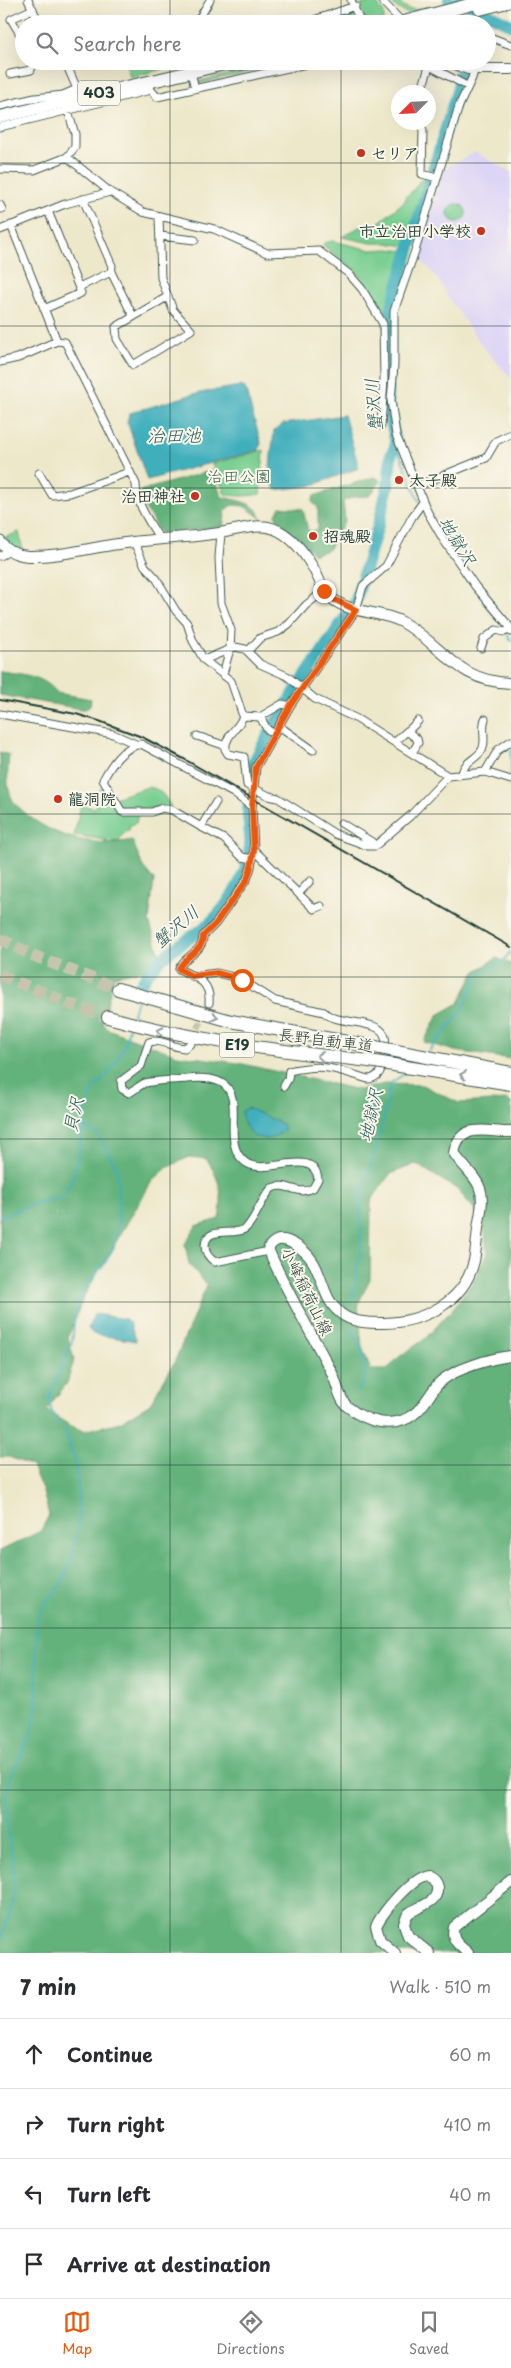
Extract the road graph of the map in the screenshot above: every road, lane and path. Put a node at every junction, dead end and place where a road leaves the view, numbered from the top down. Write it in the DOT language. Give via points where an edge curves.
graph roads {
  1 [pos="28,0"];
  2 [pos="210,0"];
  3 [pos="381,0"];
  4 [pos="488,0"];
  5 [pos="511,1"];
  6 [pos="353,3"];
  7 [pos="32,9"];
  8 [pos="19,15"];
  9 [pos="35,15"];
  10 [pos="201,15"];
  11 [pos="324,15"];
  12 [pos="358,15"];
  13 [pos="393,15"];
  14 [pos="443,15"];
  15 [pos="446,15"];
  16 [pos="496,39"];
  17 [pos="511,45"];
  18 [pos="496,68"];
  19 [pos="511,69"];
  20 [pos="31,70"];
  21 [pos="69,70"];
  22 [pos="187,70"];
  23 [pos="192,70"];
  24 [pos="261,70"];
  25 [pos="428,70"];
  26 [pos="434,70"];
  27 [pos="472,70"];
  28 [pos="10,74"];
  29 [pos="423,85"];
  30 [pos="150,86"];
  31 [pos="466,86"];
  32 [pos="195,88"];
  33 [pos="65,102"];
  34 [pos="0,106"];
  35 [pos="0,117"];
  36 [pos="0,127"];
  37 [pos="423,130"];
  38 [pos="67,157"];
  39 [pos="0,169"];
  40 [pos="433,176"];
  41 [pos="110,192"];
  42 [pos="83,199"];
  43 [pos="0,205"];
  44 [pos="0,210"];
  45 [pos="48,212"];
  46 [pos="159,216"];
  47 [pos="11,225"];
  48 [pos="0,230"];
  49 [pos="160,236"];
  50 [pos="195,240"];
  51 [pos="111,272"];
  52 [pos="78,287"];
  53 [pos="167,297"];
  54 [pos="44,309"];
  55 [pos="133,316"];
  56 [pos="57,341"];
  57 [pos="0,362"];
  58 [pos="381,426"];
  59 [pos="511,434"];
  60 [pos="129,472"];
  61 [pos="40,473"];
  62 [pos="417,486"];
  63 [pos="422,503"];
  64 [pos="221,533"];
  65 [pos="0,540"];
  66 [pos="160,540"];
  67 [pos="134,542"];
  68 [pos="5,554"];
  69 [pos="324,591"];
  70 [pos="353,609"];
  71 [pos="511,631"];
  72 [pos="481,648"];
  73 [pos="230,649"];
  74 [pos="248,651"];
  75 [pos="204,660"];
  76 [pos="223,674"];
  77 [pos="511,683"];
  78 [pos="300,686"];
  79 [pos="288,705"];
  80 [pos="0,714"];
  81 [pos="243,716"];
  82 [pos="260,717"];
  83 [pos="485,719"];
  84 [pos="418,721"];
  85 [pos="278,726"];
  86 [pos="288,732"];
  87 [pos="408,732"];
  88 [pos="271,733"];
  89 [pos="196,736"];
  90 [pos="294,742"];
  91 [pos="395,742"];
  92 [pos="510,742"];
  93 [pos="138,745"];
  94 [pos="226,746"];
  95 [pos="314,750"];
  96 [pos="412,752"];
  97 [pos="486,772"];
  98 [pos="462,774"];
  99 [pos="448,776"];
  100 [pos="509,780"];
  101 [pos="254,788"];
  102 [pos="216,802"];
  103 [pos="252,807"];
  104 [pos="341,823"];
  105 [pos="201,827"];
  106 [pos="375,846"];
  107 [pos="254,850"];
  108 [pos="253,859"];
  109 [pos="310,881"];
  110 [pos="299,893"];
  111 [pos="321,906"];
  112 [pos="192,976"];
  113 [pos="118,989"];
  114 [pos="208,1003"];
  115 [pos="108,1017"];
  116 [pos="191,1043"];
  117 [pos="511,1074"];
  118 [pos="511,1084"];
  119 [pos="284,1086"];
  120 [pos="511,1132"];
  121 [pos="269,1251"];
  122 [pos="511,1356"];
  123 [pos="511,1882"];
  124 [pos="396,1953"];
  125 [pos="429,1953"];
  126 [pos="468,1953"];
  1 -- 7 [label="street"];
  2 -- 10 [label="street"];
  3 -- 13 [label="street"];
  4 -- 14 [label="highway"];
  5 -- 15 [label="highway"];
  6 -- 11 [label="street"];
  6 -- 12 [label="street"];
  7 -- 8 [label="street"];
  7 -- 9 [label="street"];
  16 -- 17 [label="street"];
  18 -- 19 [label="main road"];
  20 -- 28 [label="street"];
  21 -- 33 [label="street" via="77,89"];
  22 -- 30 [label="highway, 403"];
  23 -- 32 [label="street"];
  24 -- 32 [label="street"];
  25 -- 29 [label="street"];
  26 -- 31 [label="street"];
  27 -- 31 [label="street"];
  30 -- 32 [label="street" via="157,97"];
  30 -- 33 [label="highway, 403"];
  31 -- 40 [label="street"];
  33 -- 34 [label="street" via="35,98"];
  33 -- 35 [label="highway, 403"];
  33 -- 36 [label="street"];
  33 -- 38 [label="street" via="75,134 75,147"];
  37 -- 40 [label="street" via="422,174"];
  38 -- 39 [label="street" via="34,170"];
  38 -- 41 [label="street"];
  40 -- 62 [label="street" via="415,251 394,311 390,400 396,435"];
  41 -- 42 [label="street"];
  41 -- 46 [label="street" via="136,208"];
  42 -- 45 [label="street"];
  42 -- 51 [label="street" via="112,266"];
  43 -- 44 [label="street"];
  45 -- 47 [label="street"];
  45 -- 52 [label="street"];
  46 -- 49 [label="street"];
  46 -- 58 [label="street" via="214,229 267,253 319,251 354,279 383,324"];
  47 -- 48 [label="street"];
  47 -- 54 [label="street"];
  49 -- 50 [label="street"];
  49 -- 53 [label="street" via="161,278"];
  51 -- 52 [label="street"];
  51 -- 55 [label="street"];
  52 -- 54 [label="street" via="81,293"];
  53 -- 55 [label="street"];
  53 -- 55 [label="street" via="173,310 191,330 132,365 117,339 116,327"];
  54 -- 56 [label="street"];
  56 -- 57 [label="street"];
  56 -- 60 [label="street" via="65,342 70,349"];
  59 -- 62 [label="street" via="496,441 486,458"];
  60 -- 61 [label="street" via="70,493 52,495"];
  60 -- 66 [label="street" via="136,484 142,508"];
  62 -- 63 [label="street"];
  63 -- 70 [label="street" via="386,566 363,586"];
  63 -- 71 [label="street" via="475,586"];
  64 -- 66 [label="main road"];
  64 -- 69 [label="main road" via="258,526 284,534 303,552"];
  64 -- 73 [label="street" via="219,579 221,603 231,630"];
  65 -- 68 [label="main road"];
  66 -- 67 [label="main road"];
  67 -- 68 [label="main road" via="49,555"];
  67 -- 75 [label="street" via="145,566 187,623"];
  69 -- 70 [label="main road"];
  69 -- 74 [label="street" via="289,624 260,638"];
  70 -- 77 [label="main road" via="401,622 479,679"];
  70 -- 78 [label="street"];
  71 -- 72 [label="street" via="496,630 484,639"];
  73 -- 74 [label="street"];
  73 -- 75 [label="street"];
  73 -- 76 [label="street"];
  74 -- 78 [label="street" via="260,664 275,669"];
  75 -- 76 [label="street"];
  76 -- 81 [label="street" via="230,681"];
  78 -- 79 [label="street"];
  78 -- 91 [label="street" via="315,699 358,719"];
  79 -- 82 [label="street"];
  79 -- 85 [label="street"];
  80 -- 93 [label="street" via="113,734"];
  81 -- 82 [label="street"];
  81 -- 94 [label="street" via="228,736"];
  82 -- 88 [label="street"];
  83 -- 98 [label="street" via="482,725 483,748"];
  84 -- 87 [label="street"];
  85 -- 86 [label="street"];
  85 -- 88 [label="street"];
  86 -- 90 [label="street"];
  86 -- 95 [label="street"];
  87 -- 91 [label="street" via="404,731"];
  87 -- 96 [label="street" via="418,743"];
  88 -- 101 [label="street" via="256,767"];
  89 -- 94 [label="street"];
  91 -- 96 [label="street"];
  92 -- 97 [label="street" via="498,750"];
  93 -- 103 [label="street" via="159,752"];
  93 -- 105 [label="street" via="115,760 103,780 122,812 152,812 162,808 172,810"];
  94 -- 101 [label="street" via="228,754 244,757 247,785"];
  96 -- 99 [label="street"];
  97 -- 98 [label="street"];
  97 -- 100 [label="street"];
  98 -- 99 [label="street"];
  99 -- 106 [label="street" via="410,816"];
  101 -- 103 [label="street"];
  101 -- 106 [label="street" via="278,798 335,834"];
  102 -- 105 [label="street"];
  103 -- 107 [label="street"];
  104 -- 106 [label="street"];
  105 -- 108 [label="street" via="224,839 242,856"];
  107 -- 108 [label="street"];
  107 -- 110 [label="street"];
  108 -- 112 [label="street" via="247,880 203,936 203,943 192,957 180,965 179,969"];
  109 -- 110 [label="street"];
  110 -- 111 [label="street" via="314,909"];
  112 -- 114 [label="street" via="207,986 210,992"];
  112 -- 119 [label="street" via="217,973 230,976 275,1001 324,1012 329,1018 369,1025 385,1035 382,1069 378,1076 368,1079 339,1069 305,1067 289,1070"];
  113 -- 117 [label="highway, 長野自動車道 / E19, one-way, bridge" via="231,1021"];
  118 -- 115 [label="highway, 長野自動車道 / E19, one-way, bridge" via="221,1042"];
  116 -- 121 [label="street" via="181,1048 149,1042 141,1066 121,1081 122,1089 129,1093 144,1084 206,1077 218,1080 232,1101 236,1151 243,1161 257,1167 298,1162 315,1168 318,1179 314,1188 303,1192 283,1185 272,1188 246,1228 236,1233 217,1232 206,1242 207,1253 215,1262"];
  120 -- 121 [label="main road, 小峰稲荷山線" via="476,1129 455,1146 454,1153 480,1187 482,1199 473,1263 460,1289 438,1310 401,1321 356,1321 333,1305 314,1262 302,1248 286,1240 278,1240 269,1247"];
  121 -- 122 [label="main road, 小峰稲荷山線" via="331,1371 343,1402 348,1408 378,1422 395,1423 413,1415 446,1378 491,1360"];
  123 -- 126 [label="main road" via="454,1927 454,1940"];
  124 -- 125 [label="main road" via="380,1940 376,1926 414,1880 427,1876 436,1883 436,1896 409,1914 404,1924 408,1936"];
}
